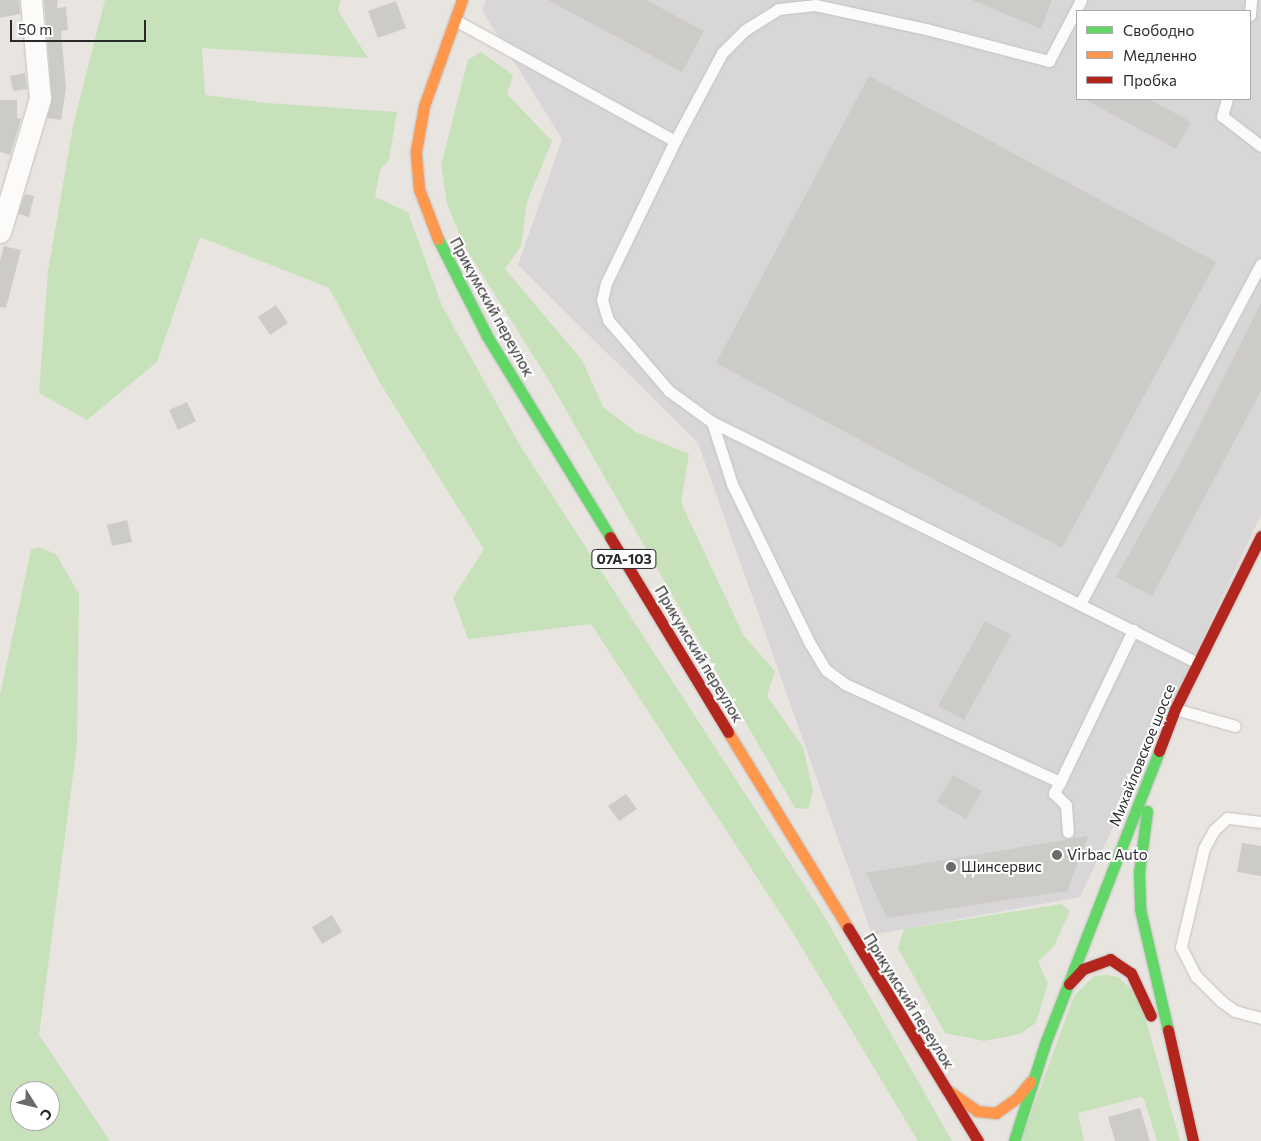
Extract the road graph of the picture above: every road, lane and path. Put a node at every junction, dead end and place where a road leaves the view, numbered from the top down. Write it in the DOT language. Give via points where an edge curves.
graph roads {
  1 [pos="31,0"];
  2 [pos="462,0"];
  3 [pos="1076,11"];
  4 [pos="455,20"];
  5 [pos="1227,100"];
  6 [pos="675,141"];
  7 [pos="1261,146"];
  8 [pos="0,232"];
  9 [pos="1261,264"];
  10 [pos="712,422"];
  11 [pos="1261,536"];
  12 [pos="1248,561"];
  13 [pos="1261,567"];
  14 [pos="1080,604"];
  15 [pos="1132,630"];
  16 [pos="1198,663"];
  17 [pos="1175,710"];
  18 [pos="1235,726"];
  19 [pos="1159,748"];
  20 [pos="1060,782"];
  21 [pos="1261,822"];
  22 [pos="1068,832"];
  23 [pos="1067,986"];
  24 [pos="1261,1018"];
  25 [pos="1175,1072"];
  26 [pos="1034,1077"];
  27 [pos="946,1088"];
  28 [pos="978,1141"];
  29 [pos="1014,1141"];
  30 [pos="1193,1141"];
  1 -- 8 [label="street" via="40,99"];
  2 -- 4 [label="main road, Прикумский переулок / 07А-103"];
  3 -- 6 [label="lane" via="1049,60 926,28 815,6 778,9 745,30 722,53"];
  4 -- 6 [label="lane"];
  4 -- 27 [label="main road, Прикумский переулок / 07А-103" via="424,106 416,151 419,189 429,222 488,336"];
  5 -- 7 [label="lane" via="1222,116"];
  6 -- 10 [label="lane" via="606,283 602,300 608,320 625,344 669,391"];
  9 -- 14 [label="lane"];
  10 -- 14 [label="lane"];
  10 -- 20 [label="lane" via="732,484 809,642 826,670 845,684"];
  11 -- 12 [label="main road, Михайловское шоссе"];
  12 -- 13 [label="lane"];
  12 -- 16 [label="main road, Михайловское шоссе"];
  14 -- 15 [label="lane"];
  15 -- 16 [label="lane"];
  15 -- 20 [label="lane"];
  16 -- 17 [label="main road, Михайловское шоссе"];
  17 -- 18 [label="lane"];
  17 -- 19 [label="main road, Михайловское шоссе"];
  19 -- 23 [label="main road, Михайловское шоссе"];
  19 -- 25 [label="main road" via="1142,837 1140,910"];
  20 -- 22 [label="lane" via="1054,793 1066,805"];
  21 -- 24 [label="lane" via="1226,818 1214,830 1204,848 1181,947 1196,976 1221,1001 1235,1010"];
  23 -- 25 [label="main road" via="1098,961 1122,964 1142,990"];
  23 -- 26 [label="main road, Михайловское шоссе"];
  25 -- 30 [label="main road"];
  26 -- 27 [label="main road" via="1017,1098 996,1113 977,1111"];
  26 -- 29 [label="main road, Михайловское шоссе"];
  27 -- 28 [label="main road, Прикумский переулок / 07А-103"];
}
